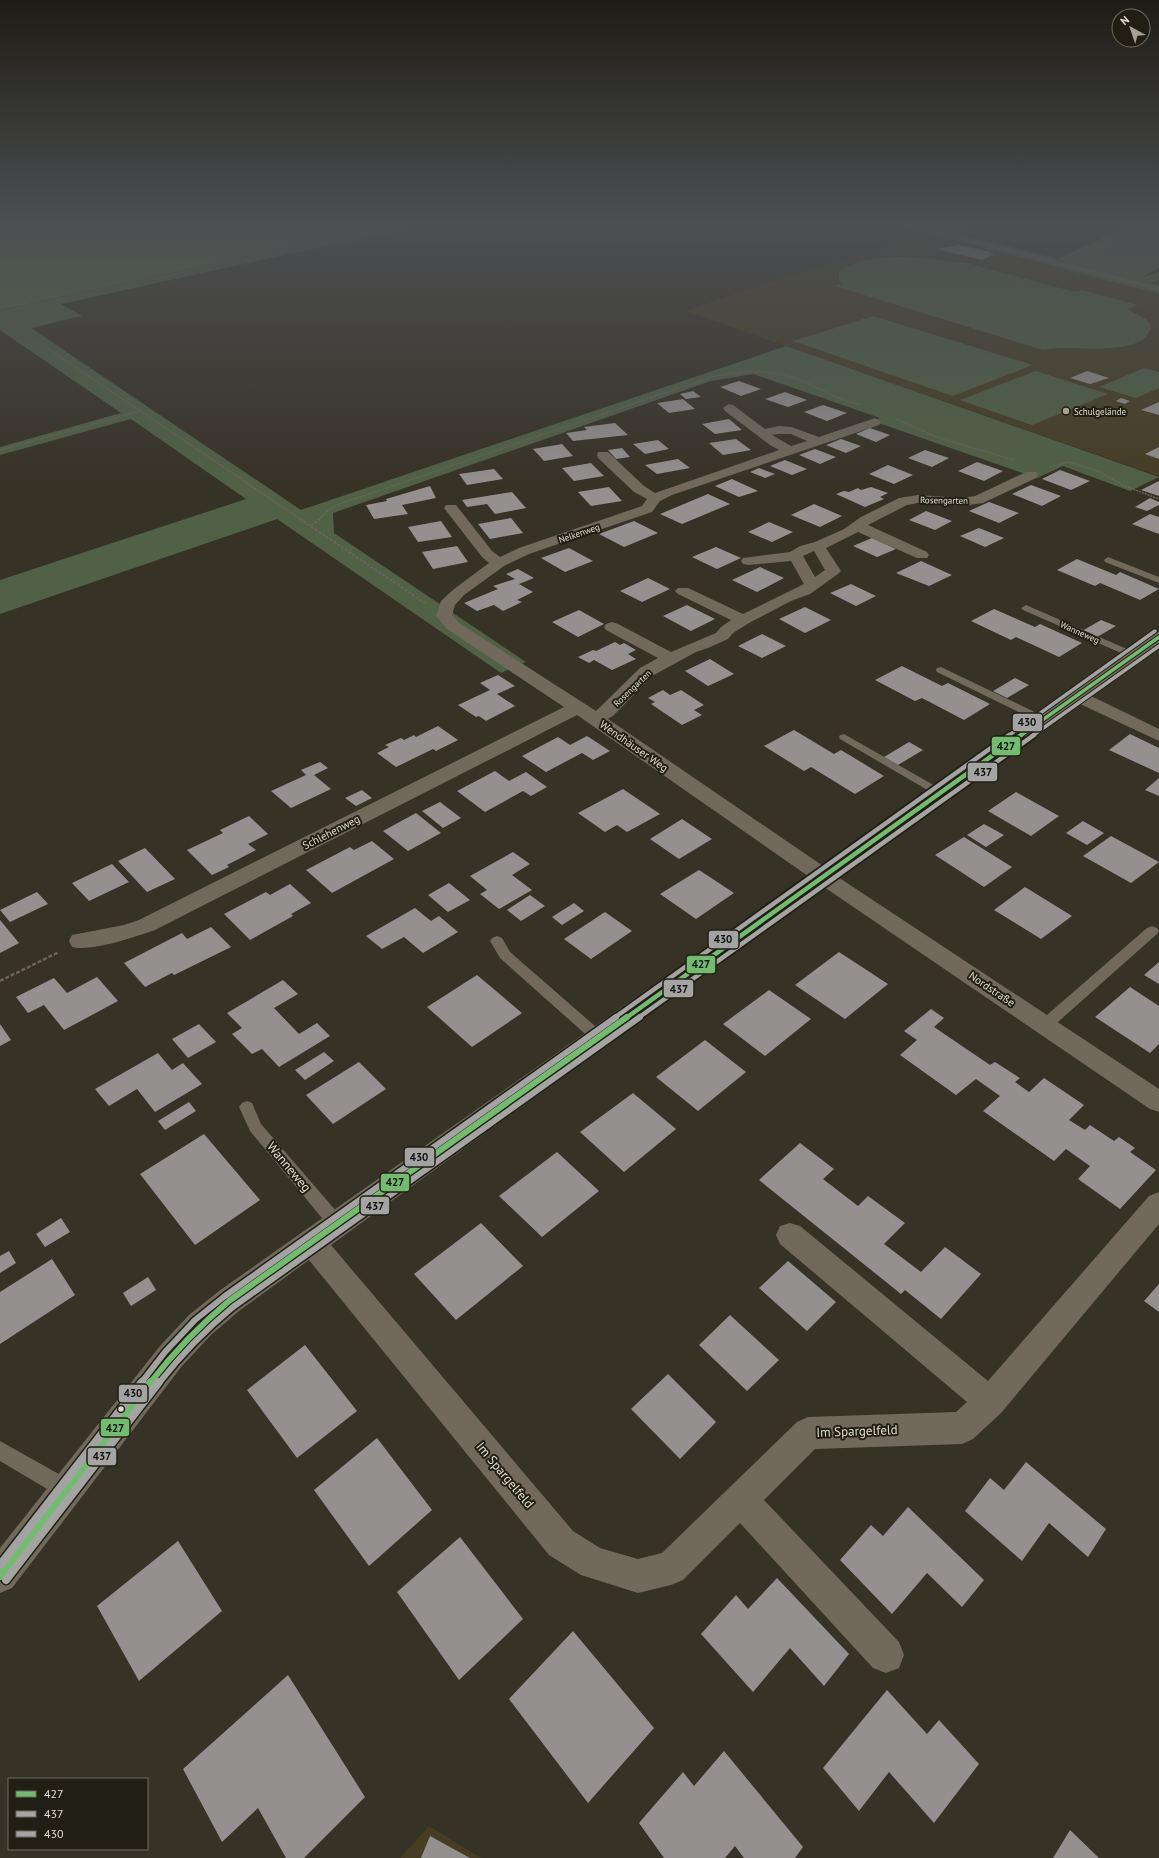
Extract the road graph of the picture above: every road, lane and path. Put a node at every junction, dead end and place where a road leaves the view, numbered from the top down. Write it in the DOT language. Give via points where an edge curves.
graph roads {
  1 [pos="0,317"];
  2 [pos="868,406"];
  3 [pos="729,408"];
  4 [pos="141,411"];
  5 [pos="895,419"];
  6 [pos="875,422"];
  7 [pos="763,433"];
  8 [pos="818,440"];
  9 [pos="0,450"];
  10 [pos="791,451"];
  11 [pos="603,455"];
  12 [pos="1018,461"];
  13 [pos="1048,468"];
  14 [pos="1031,475"];
  15 [pos="655,498"];
  16 [pos="1159,499"];
  17 [pos="451,508"];
  18 [pos="311,526"];
  19 [pos="857,526"];
  20 [pos="818,546"];
  21 [pos="922,555"];
  22 [pos="794,556"];
  23 [pos="1108,560"];
  24 [pos="748,561"];
  25 [pos="499,563"];
  26 [pos="1159,580"];
  27 [pos="813,586"];
  28 [pos="683,591"];
  29 [pos="1026,608"];
  30 [pos="444,616"];
  31 [pos="743,620"];
  32 [pos="612,627"];
  33 [pos="1159,637"];
  34 [pos="1133,656"];
  35 [pos="670,658"];
  36 [pos="941,670"];
  37 [pos="1077,696"];
  38 [pos="577,708"];
  39 [pos="596,719"];
  40 [pos="1043,720"];
  41 [pos="1159,736"];
  42 [pos="844,737"];
  43 [pos="940,793"];
  44 [pos="824,876"];
  45 [pos="1152,931"];
  46 [pos="80,941"];
  47 [pos="497,941"];
  48 [pos="0,981"];
  49 [pos="1045,1025"];
  50 [pos="598,1037"];
  51 [pos="1159,1102"];
  52 [pos="247,1107"];
  53 [pos="1159,1204"];
  54 [pos="337,1224"];
  55 [pos="790,1235"];
  56 [pos="311,1242"];
  57 [pos="990,1402"];
  58 [pos="0,1450"];
  59 [pos="66,1489"];
  60 [pos="740,1499"];
  61 [pos="0,1576"];
  62 [pos="886,1655"];
  1 -- 4 [label="path"];
  2 -- 18 [label="path" via="835,397 803,381 778,374 757,371 722,374 342,503 331,508"];
  3 -- 7 [label="street"];
  4 -- 9 [label="path"];
  4 -- 18 [label="path"];
  5 -- 12 [label="path" via="939,438"];
  6 -- 8 [label="street, Nelkenweg"];
  7 -- 8 [label="street" via="788,429"];
  7 -- 10 [label="street"];
  8 -- 10 [label="street, Nelkenweg"];
  10 -- 15 [label="street, Nelkenweg"];
  11 -- 15 [label="street" via="639,489"];
  13 -- 16 [label="path" via="1069,462 1098,471"];
  14 -- 19 [label="street, Rosengarten" via="978,500 904,501"];
  15 -- 25 [label="street, Nelkenweg" via="647,509 524,551"];
  17 -- 25 [label="street" via="487,554"];
  18 -- 30 [label="path"];
  19 -- 20 [label="street, Rosengarten"];
  19 -- 21 [label="street"];
  20 -- 22 [label="street, Rosengarten" via="809,547"];
  20 -- 27 [label="street, Rosengarten" via="833,571"];
  22 -- 24 [label="street, Rosengarten"];
  22 -- 27 [label="street"];
  23 -- 26 [label="lane"];
  25 -- 30 [label="street, Nelkenweg" via="459,592 447,604"];
  27 -- 31 [label="street, Rosengarten"];
  28 -- 31 [label="street"];
  29 -- 34 [label="lane, Wanneweg"];
  30 -- 38 [label="street, Wendhäuser Weg" via="453,626"];
  31 -- 35 [label="street, Rosengarten" via="722,636"];
  32 -- 35 [label="street"];
  33 -- 34 [label="street"];
  34 -- 37 [label="street"];
  35 -- 39 [label="street, Rosengarten" via="646,672 608,711"];
  36 -- 40 [label="lane"];
  37 -- 40 [label="street"];
  37 -- 41 [label="street"];
  38 -- 39 [label="street, Wendhäuser Weg"];
  38 -- 46 [label="street, Schlehenweg" via="147,925"];
  39 -- 44 [label="street, Wendhäuser Weg"];
  40 -- 43 [label="street"];
  42 -- 43 [label="lane"];
  43 -- 44 [label="street"];
  44 -- 49 [label="street, Nordstraße"];
  44 -- 50 [label="street"];
  45 -- 49 [label="lane"];
  46 -- 48 [label="path"];
  47 -- 50 [label="lane" via="504,955"];
  49 -- 51 [label="street, Nordstraße"];
  50 -- 54 [label="street"];
  52 -- 54 [label="lane, Wanneweg" via="255,1127"];
  53 -- 57 [label="street, Im Spargelfeld"];
  54 -- 56 [label="street"];
  55 -- 57 [label="street"];
  56 -- 59 [label="street" via="230,1300 200,1325 171,1356"];
  56 -- 60 [label="street, Im Spargelfeld" via="561,1543 593,1563 638,1576 671,1568"];
  57 -- 60 [label="street, Im Spargelfeld" via="962,1428 808,1433"];
  58 -- 59 [label="lane"];
  59 -- 61 [label="street"];
  60 -- 62 [label="street"];
}
